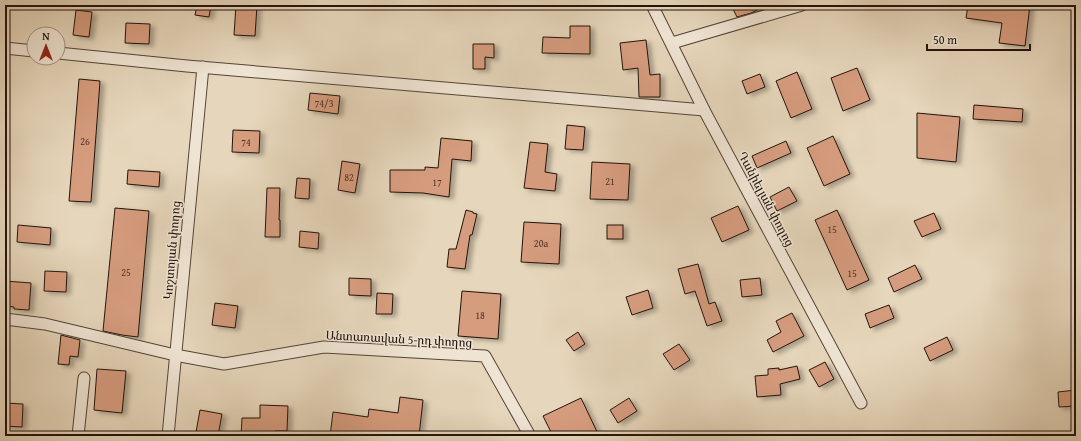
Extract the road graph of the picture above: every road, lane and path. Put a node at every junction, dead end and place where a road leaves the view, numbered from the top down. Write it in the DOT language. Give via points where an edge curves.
graph roads {
  1 [pos="652,5"];
  2 [pos="802,5"];
  3 [pos="672,44"];
  4 [pos="5,48"];
  5 [pos="26,50"];
  6 [pos="66,54"];
  7 [pos="203,67"];
  8 [pos="704,110"];
  9 [pos="5,319"];
  10 [pos="175,355"];
  11 [pos="84,378"];
  12 [pos="861,404"];
  13 [pos="78,436"];
  14 [pos="168,436"];
  15 [pos="530,436"];
  1 -- 3 [label="street, Դանիելյան փողոց"];
  2 -- 3 [label="street"];
  3 -- 8 [label="street, Դանիելյան փողոց"];
  4 -- 5 [label="street"];
  6 -- 7 [label="street"];
  7 -- 8 [label="street"];
  7 -- 10 [label="street, Կոշտոյան փողոց"];
  8 -- 12 [label="street, Դանիելյան փողոց"];
  9 -- 10 [label="street" via="45,324"];
  10 -- 14 [label="street, Կոշտոյան փողոց"];
  10 -- 15 [label="street, Անտառավան 5-րդ փողոց" via="224,364 324,347 485,356"];
  11 -- 13 [label="street"];
}
